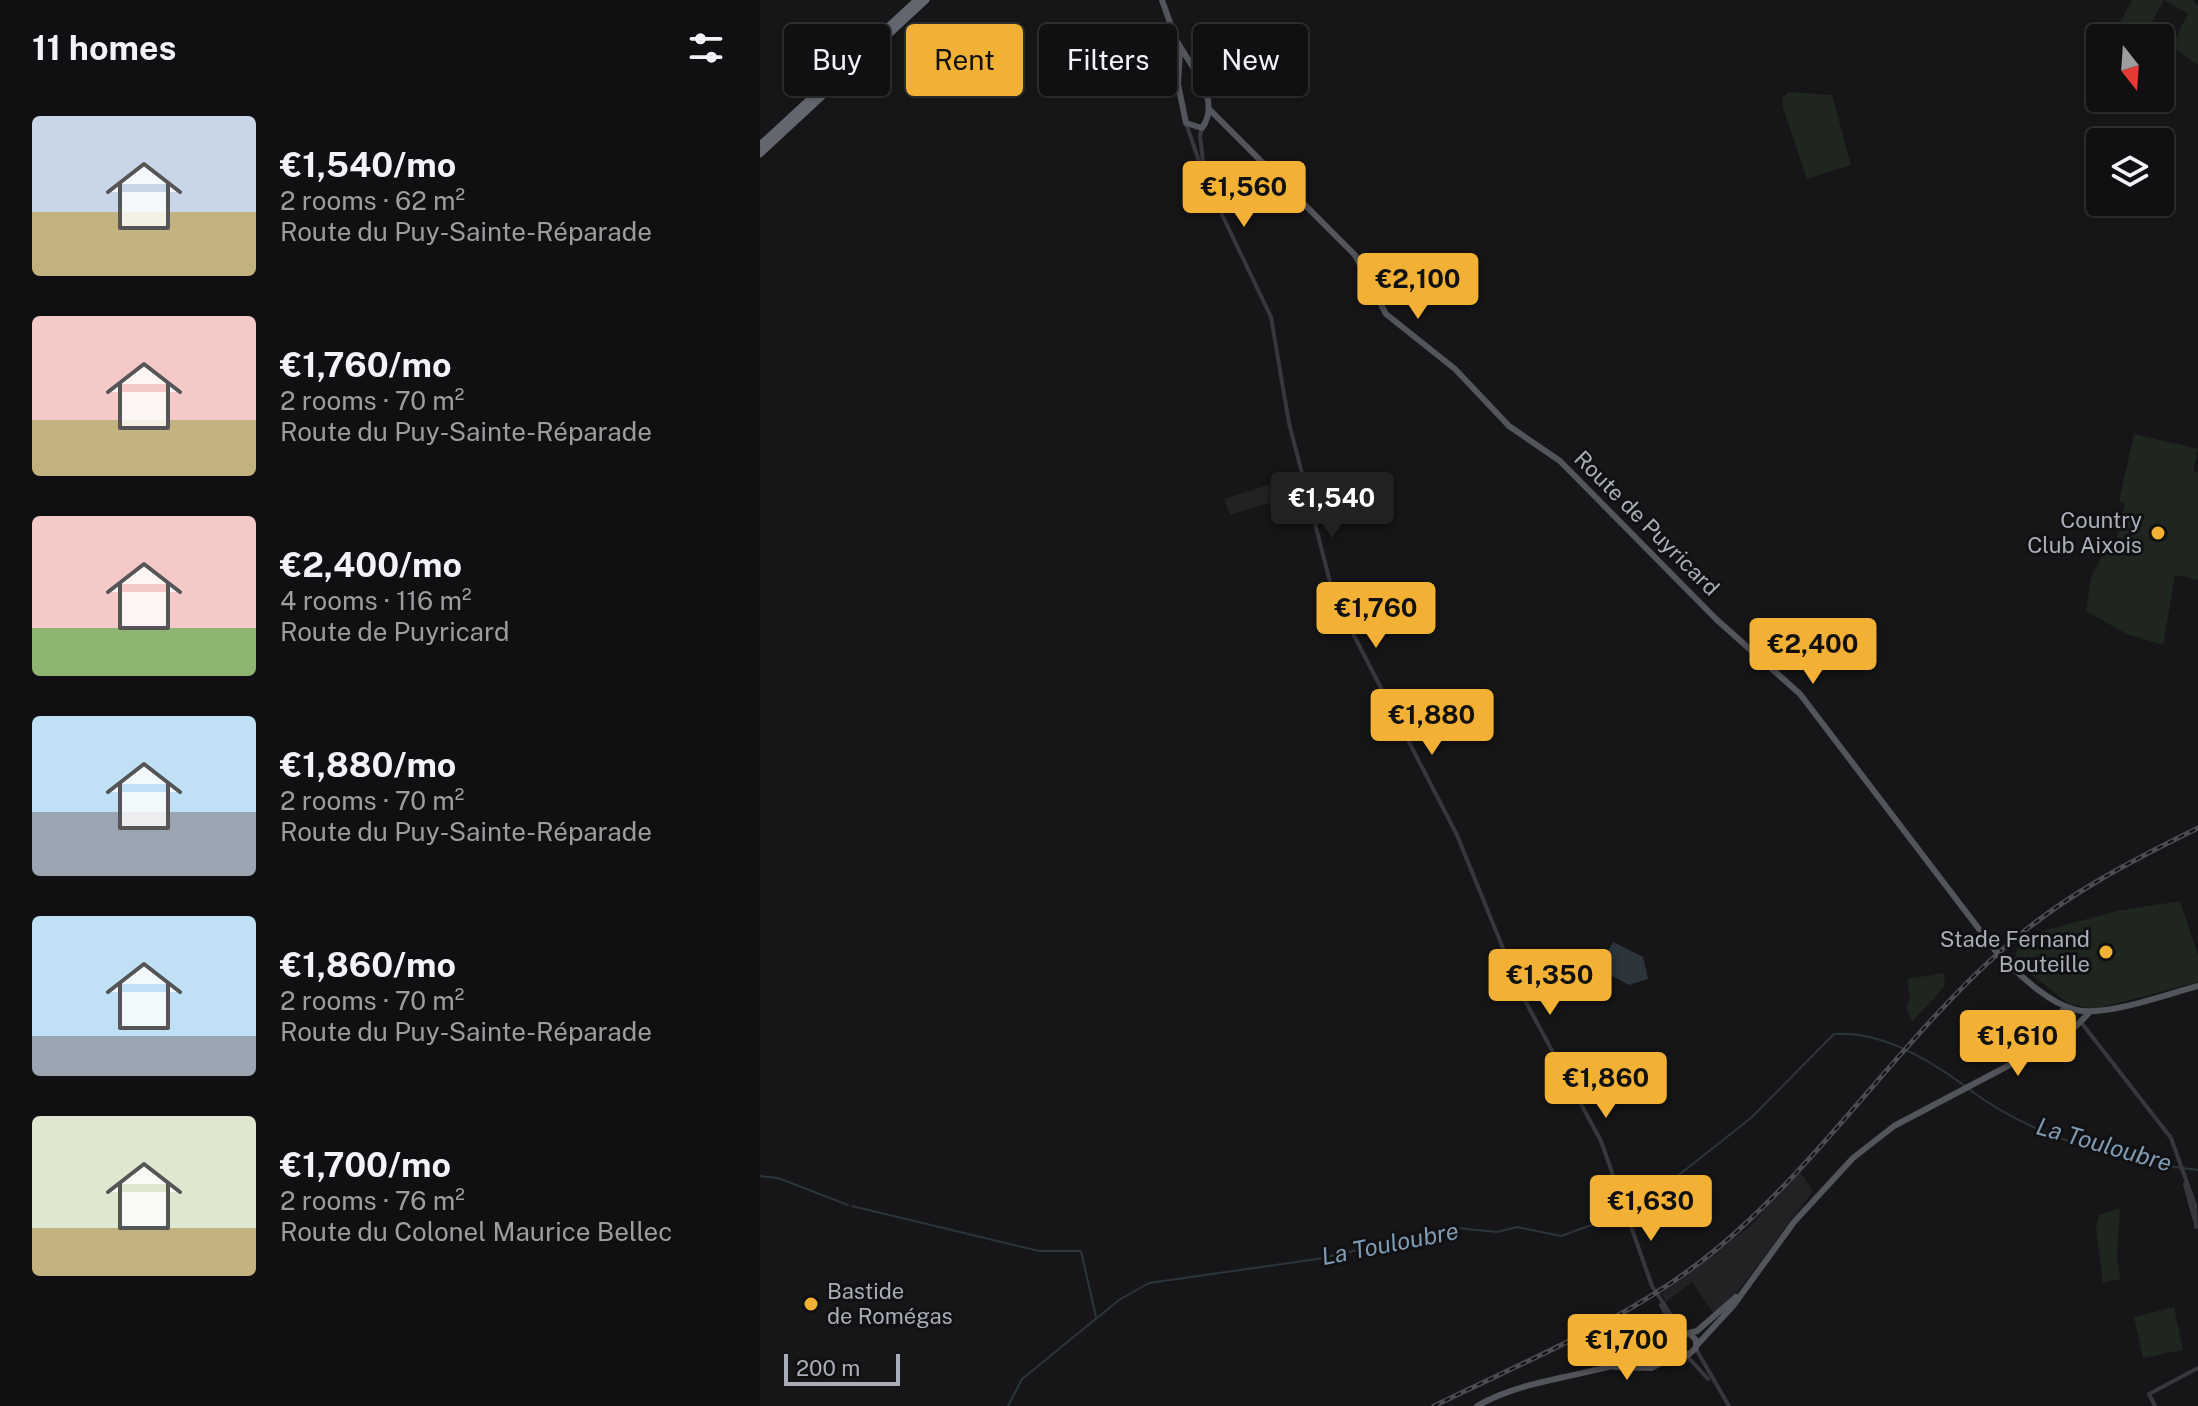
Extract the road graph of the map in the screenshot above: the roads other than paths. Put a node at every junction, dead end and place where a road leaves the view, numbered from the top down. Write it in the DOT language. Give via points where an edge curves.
graph roads {
  1 [pos="917,0"];
  2 [pos="926,0"];
  3 [pos="1162,0"];
  4 [pos="1178,43"];
  5 [pos="1191,67"];
  6 [pos="1180,70"];
  7 [pos="1210,110"];
  8 [pos="1186,123"];
  9 [pos="1203,127"];
  10 [pos="1229,132"];
  11 [pos="760,145"];
  12 [pos="760,154"];
  13 [pos="1205,179"];
  14 [pos="2198,986"];
  15 [pos="2053,999"];
  16 [pos="2073,1010"];
  17 [pos="2092,1011"];
  18 [pos="2059,1018"];
  19 [pos="2080,1020"];
  20 [pos="2069,1029"];
  21 [pos="2088,1034"];
  22 [pos="2044,1041"];
  23 [pos="2197,1230"];
  24 [pos="1745,1290"];
  25 [pos="1682,1336"];
  26 [pos="1696,1347"];
  27 [pos="1682,1354"];
  28 [pos="1600,1368"];
  29 [pos="2197,1368"];
  30 [pos="1715,1386"];
  31 [pos="1477,1406"];
  32 [pos="1729,1406"];
  33 [pos="2155,1406"];
  1 -- 11 [label="highway"];
  2 -- 12 [label="highway"];
  3 -- 4 [label="main road, Route de Puyricard"];
  4 -- 5 [label="main road, Route de Puyricard"];
  4 -- 6 [label="main road, Route de Puyricard"];
  5 -- 6 [label="main road"];
  5 -- 7 [label="main road, Route de Puyricard" via="1206,91"];
  6 -- 8 [label="main road, Route de Puyricard"];
  7 -- 9 [label="main road"];
  7 -- 10 [label="main road, Route de Puyricard"];
  8 -- 9 [label="main road"];
  8 -- 13 [label="street"];
  9 -- 10 [label="main road"];
  9 -- 13 [label="street"];
  10 -- 15 [label="main road, Route de Puyricard" via="1355,255 1386,314 1455,369 1509,426 1560,461 1716,619 1800,694 1998,953"];
  13 -- 25 [label="street" via="1271,317 1289,423 1334,597 1457,835 1522,995 1601,1141 1657,1296"];
  14 -- 17 [label="main road"];
  15 -- 16 [label="main road, Route de Puyricard"];
  15 -- 18 [label="main road, Route de Puyricard"];
  16 -- 17 [label="main road"];
  16 -- 18 [label="main road"];
  16 -- 19 [label="main road"];
  17 -- 19 [label="main road"];
  18 -- 20 [label="main road, Route de Puyricard"];
  18 -- 22 [label="main road"];
  19 -- 20 [label="main road"];
  19 -- 21 [label="street"];
  20 -- 21 [label="street"];
  20 -- 22 [label="main road"];
  21 -- 23 [label="street" via="2171,1138 2195,1205"];
  22 -- 24 [label="main road" via="2012,1064 1894,1126 1853,1158 1791,1227"];
  24 -- 25 [label="main road" via="1704,1326"];
  24 -- 26 [label="main road"];
  25 -- 26 [label="main road"];
  25 -- 27 [label="main road"];
  25 -- 28 [label="main road"];
  26 -- 27 [label="main road"];
  26 -- 30 [label="street"];
  27 -- 28 [label="main road" via="1651,1368"];
  27 -- 30 [label="street"];
  28 -- 31 [label="main road" via="1526,1384"];
  29 -- 33 [label="street" via="2149,1394"];
  30 -- 32 [label="street"];
}
